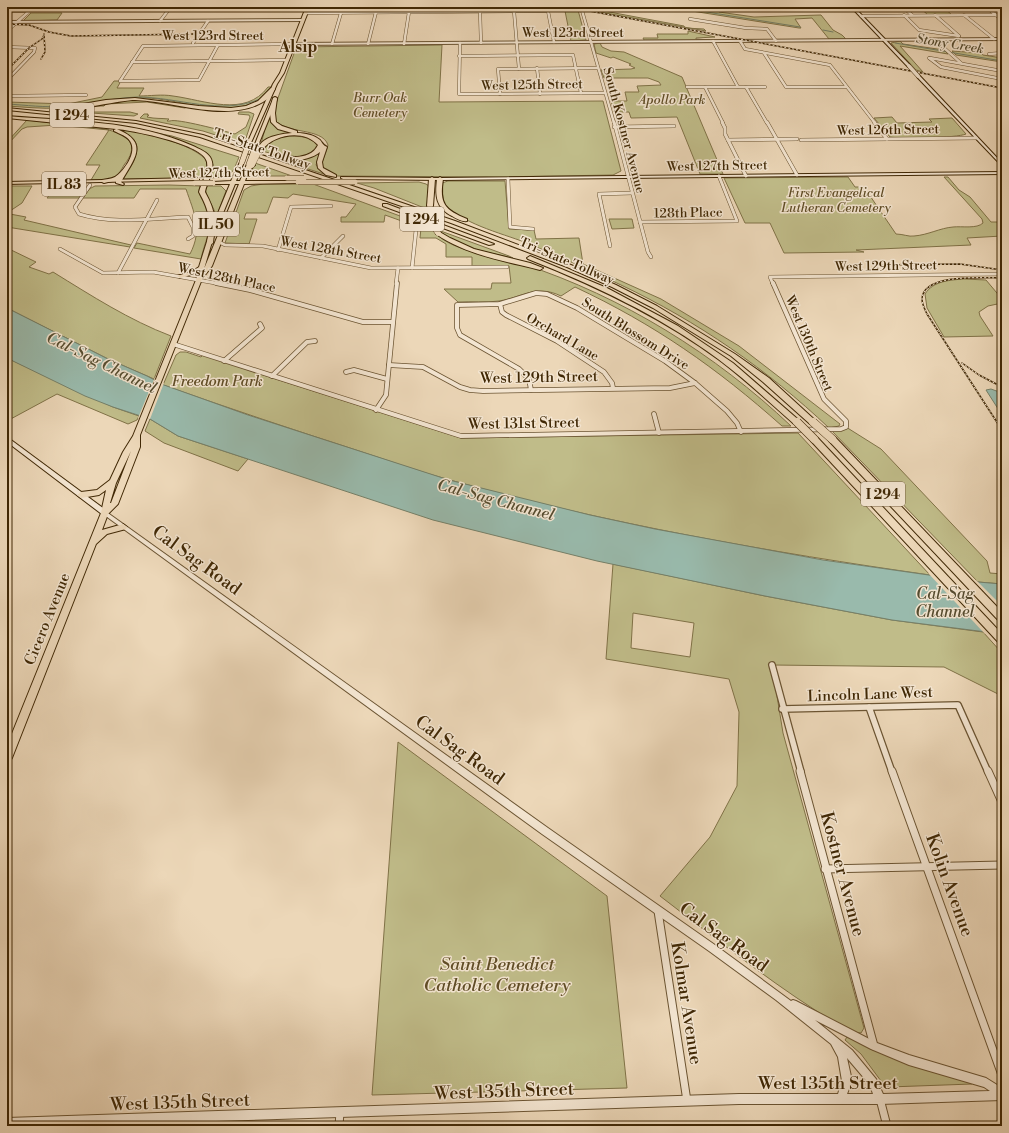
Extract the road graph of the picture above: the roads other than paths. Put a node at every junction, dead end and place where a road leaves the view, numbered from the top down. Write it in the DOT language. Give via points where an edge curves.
graph roads {
  1 [pos="34,7"];
  2 [pos="80,7"];
  3 [pos="382,7"];
  4 [pos="498,7"];
  5 [pos="535,7"];
  6 [pos="581,7"];
  7 [pos="737,7"];
  8 [pos="768,7"];
  9 [pos="852,7"];
  10 [pos="903,7"];
  11 [pos="986,7"];
  12 [pos="170,8"];
  13 [pos="202,8"];
  14 [pos="308,8"];
  15 [pos="64,10"];
  16 [pos="77,10"];
  17 [pos="7,11"];
  18 [pos="29,11"];
  19 [pos="514,11"];
  20 [pos="548,11"];
  21 [pos="376,12"];
  22 [pos="380,12"];
  23 [pos="409,12"];
  24 [pos="480,12"];
  25 [pos="499,12"];
  26 [pos="306,13"];
  27 [pos="341,13"];
  28 [pos="936,15"];
  29 [pos="964,15"];
  30 [pos="996,15"];
  31 [pos="861,16"];
  32 [pos="904,16"];
  33 [pos="912,16"];
  34 [pos="690,19"];
  35 [pos="303,20"];
  36 [pos="1002,20"];
  37 [pos="160,21"];
  38 [pos="208,21"];
  39 [pos="7,22"];
  40 [pos="17,22"];
  41 [pos="7,32"];
  42 [pos="959,36"];
  43 [pos="994,39"];
  44 [pos="1002,39"];
  45 [pos="884,40"];
  46 [pos="935,40"];
  47 [pos="963,40"];
  48 [pos="713,41"];
  49 [pos="740,41"];
  50 [pos="776,41"];
  51 [pos="193,42"];
  52 [pos="554,42"];
  53 [pos="590,42"];
  54 [pos="460,43"];
  55 [pos="481,43"];
  56 [pos="517,43"];
  57 [pos="293,44"];
  58 [pos="332,44"];
  59 [pos="368,44"];
  60 [pos="404,44"];
  61 [pos="218,45"];
  62 [pos="7,47"];
  63 [pos="764,53"];
  64 [pos="1002,53"];
  65 [pos="518,55"];
  66 [pos="459,56"];
  67 [pos="1002,57"];
  68 [pos="287,60"];
  69 [pos="209,61"];
  70 [pos="132,62"];
  71 [pos="962,64"];
  72 [pos="519,68"];
  73 [pos="537,68"];
  74 [pos="576,68"];
  75 [pos="598,68"];
  76 [pos="1002,71"];
  77 [pos="282,73"];
  78 [pos="1002,79"];
  79 [pos="7,80"];
  80 [pos="687,87"];
  81 [pos="705,87"];
  82 [pos="738,87"];
  83 [pos="746,87"];
  84 [pos="765,87"];
  85 [pos="846,87"];
  86 [pos="273,89"];
  87 [pos="582,93"];
  88 [pos="605,93"];
  89 [pos="500,94"];
  90 [pos="540,94"];
  91 [pos="86,95"];
  92 [pos="7,96"];
  93 [pos="275,98"];
  94 [pos="7,108"];
  95 [pos="7,113"];
  96 [pos="7,117"];
  97 [pos="136,122"];
  98 [pos="79,124"];
  99 [pos="674,126"];
  100 [pos="614,127"];
  101 [pos="976,138"];
  102 [pos="776,139"];
  103 [pos="797,139"];
  104 [pos="888,139"];
  105 [pos="728,140"];
  106 [pos="801,140"];
  107 [pos="258,148"];
  108 [pos="1002,165"];
  109 [pos="124,172"];
  110 [pos="237,172"];
  111 [pos="1002,173"];
  112 [pos="249,174"];
  113 [pos="797,175"];
  114 [pos="719,176"];
  115 [pos="746,176"];
  116 [pos="629,177"];
  117 [pos="432,179"];
  118 [pos="440,179"];
  119 [pos="508,179"];
  120 [pos="104,181"];
  121 [pos="215,181"];
  122 [pos="234,181"];
  123 [pos="243,181"];
  124 [pos="259,181"];
  125 [pos="120,182"];
  126 [pos="7,184"];
  127 [pos="90,184"];
  128 [pos="230,190"];
  129 [pos="240,190"];
  130 [pos="632,193"];
  131 [pos="157,200"];
  132 [pos="331,206"];
  133 [pos="146,219"];
  134 [pos="453,222"];
  135 [pos="640,222"];
  136 [pos="533,229"];
  137 [pos="416,230"];
  138 [pos="343,236"];
  139 [pos="188,239"];
  140 [pos="218,242"];
  141 [pos="210,243"];
  142 [pos="225,245"];
  143 [pos="610,246"];
  144 [pos="60,249"];
  145 [pos="216,249"];
  146 [pos="278,250"];
  147 [pos="651,257"];
  148 [pos="321,258"];
  149 [pos="569,266"];
  150 [pos="507,267"];
  151 [pos="201,268"];
  152 [pos="398,268"];
  153 [pos="412,268"];
  154 [pos="118,273"];
  155 [pos="1002,274"];
  156 [pos="180,276"];
  157 [pos="770,277"];
  158 [pos="199,280"];
  159 [pos="500,304"];
  160 [pos="392,322"];
  161 [pos="260,324"];
  162 [pos="315,341"];
  163 [pos="693,341"];
  164 [pos="173,344"];
  165 [pos="224,360"];
  166 [pos="389,365"];
  167 [pos="346,372"];
  168 [pos="272,376"];
  169 [pos="387,379"];
  170 [pos="695,383"];
  171 [pos="613,388"];
  172 [pos="531,390"];
  173 [pos="376,410"];
  174 [pos="654,414"];
  175 [pos="841,429"];
  176 [pos="741,432"];
  177 [pos="659,433"];
  178 [pos="137,435"];
  179 [pos="7,440"];
  180 [pos="117,475"];
  181 [pos="81,495"];
  182 [pos="105,513"];
  183 [pos="123,527"];
  184 [pos="92,544"];
  185 [pos="1002,618"];
  186 [pos="1002,640"];
  187 [pos="772,665"];
  188 [pos="869,707"];
  189 [pos="782,710"];
  190 [pos="7,758"];
  191 [pos="1002,802"];
  192 [pos="1002,865"];
  193 [pos="928,866"];
  194 [pos="825,869"];
  195 [pos="658,910"];
  196 [pos="780,997"];
  197 [pos="831,1038"];
  198 [pos="874,1046"];
  199 [pos="1002,1075"];
  200 [pos="1002,1094"];
  201 [pos="841,1099"];
  202 [pos="880,1099"];
  203 [pos="687,1101"];
  204 [pos="340,1112"];
  205 [pos="7,1123"];
  206 [pos="339,1126"];
  207 [pos="887,1126"];
  1 -- 18 [label="street"];
  2 -- 16 [label="street"];
  3 -- 22 [label="street"];
  4 -- 25 [label="street"];
  5 -- 20 [label="street"];
  6 -- 53 [label="street, South Kostner Avenue"];
  7 -- 8 [label="street" via="769,10"];
  9 -- 31 [label="main road"];
  10 -- 33 [label="street"];
  11 -- 30 [label="street"];
  12 -- 16 [label="street"];
  12 -- 37 [label="street"];
  13 -- 14 [label="street"];
  14 -- 26 [label="main road, Cicero Avenue / IL 50"];
  15 -- 16 [label="street"];
  17 -- 18 [label="street"];
  18 -- 40 [label="street"];
  19 -- 20 [label="street"];
  19 -- 25 [label="street"];
  19 -- 56 [label="street"];
  20 -- 52 [label="street"];
  21 -- 22 [label="street"];
  21 -- 27 [label="street"];
  21 -- 59 [label="street"];
  22 -- 23 [label="street"];
  23 -- 24 [label="street"];
  23 -- 60 [label="street"];
  24 -- 25 [label="street"];
  24 -- 55 [label="street"];
  26 -- 27 [label="street"];
  26 -- 35 [label="main road, Cicero Avenue / IL 50"];
  27 -- 58 [label="street"];
  28 -- 29 [label="street"];
  28 -- 33 [label="street"];
  28 -- 42 [label="street"];
  29 -- 30 [label="street"];
  29 -- 43 [label="street"];
  30 -- 36 [label="street"];
  31 -- 32 [label="street"];
  31 -- 45 [label="main road"];
  32 -- 33 [label="street"];
  32 -- 42 [label="street" via="919,30"];
  34 -- 50 [label="street" via="766,29"];
  35 -- 38 [label="street"];
  35 -- 57 [label="main road, Cicero Avenue / IL 50"];
  37 -- 38 [label="street"];
  37 -- 40 [label="street"];
  38 -- 51 [label="street"];
  39 -- 40 [label="street"];
  40 -- 41 [label="street"];
  42 -- 47 [label="street"];
  43 -- 44 [label="street, West 123rd Street"];
  43 -- 47 [label="street, West 123rd Street"];
  45 -- 46 [label="street, West 123rd Street"];
  45 -- 50 [label="street, West 123rd Street"];
  45 -- 101 [label="main road, bridge"];
  46 -- 47 [label="street, West 123rd Street"];
  46 -- 71 [label="street"];
  48 -- 49 [label="street, West 123rd Street"];
  48 -- 53 [label="street, West 123rd Street"];
  48 -- 82 [label="street"];
  49 -- 50 [label="street, West 123rd Street"];
  49 -- 63 [label="street" via="745,49"];
  52 -- 53 [label="street, West 123rd Street"];
  52 -- 56 [label="street, West 123rd Street"];
  53 -- 75 [label="street, South Kostner Avenue"];
  54 -- 55 [label="street, West 123rd Street"];
  54 -- 60 [label="street, West 123rd Street"];
  54 -- 66 [label="street"];
  55 -- 56 [label="street, West 123rd Street"];
  56 -- 65 [label="street"];
  57 -- 58 [label="street, West 123rd Street"];
  57 -- 61 [label="street, West 123rd Street"];
  57 -- 68 [label="main road, Cicero Avenue / IL 50"];
  58 -- 59 [label="street, West 123rd Street"];
  59 -- 60 [label="street, West 123rd Street"];
  61 -- 69 [label="street"];
  61 -- 70 [label="street, West 123rd Street" via="143,46"];
  62 -- 79 [label="street" via="35,48"];
  63 -- 85 [label="street" via="830,65"];
  63 -- 85 [label="street" via="786,87"];
  64 -- 67 [label="street" via="989,54"];
  65 -- 66 [label="street"];
  65 -- 72 [label="street"];
  65 -- 74 [label="street" via="573,55"];
  66 -- 89 [label="street, West 125th Street" via="459,94"];
  68 -- 69 [label="street"];
  68 -- 77 [label="main road, Cicero Avenue / IL 50"];
  69 -- 70 [label="street"];
  69 -- 70 [label="street" via="199,80 120,81"];
  71 -- 76 [label="street"];
  71 -- 78 [label="street" via="929,58 941,67"];
  72 -- 73 [label="street"];
  72 -- 89 [label="street" via="498,69"];
  73 -- 74 [label="street"];
  73 -- 90 [label="street"];
  74 -- 75 [label="street"];
  74 -- 87 [label="street"];
  75 -- 88 [label="street, South Kostner Avenue"];
  77 -- 86 [label="main road, Cicero Avenue / IL 50"];
  77 -- 93 [label="main road, Cicero Avenue / IL 50"];
  80 -- 81 [label="street"];
  81 -- 82 [label="street"];
  81 -- 105 [label="street" via="725,128"];
  82 -- 83 [label="street"];
  83 -- 84 [label="street"];
  83 -- 102 [label="street"];
  85 -- 104 [label="street"];
  86 -- 94 [label="highway" via="260,102 246,108 229,110 145,99 58,109"];
  86 -- 110 [label="main road, Cicero Avenue / IL 50, bridge"];
  87 -- 88 [label="street, West 125th Street"];
  87 -- 90 [label="street, West 125th Street"];
  88 -- 100 [label="street, South Kostner Avenue"];
  89 -- 90 [label="street, West 125th Street"];
  91 -- 92 [label="street"];
  93 -- 107 [label="main road, Cicero Avenue / IL 50"];
  93 -- 134 [label="highway" via="272,122 286,130 316,137 325,143 318,163 322,170"];
  94 -- 97 [label="highway, Tri-State Tollway / I 294"];
  95 -- 163 [label="highway, Tri-State Tollway / I 294" via="124,124 192,138 546,264 603,288"];
  96 -- 98 [label="highway"];
  97 -- 107 [label="highway" via="199,132 283,158 310,155 318,151 321,145 310,137 289,135 271,139"];
  97 -- 134 [label="highway, Tri-State Tollway / I 294" via="201,136"];
  98 -- 109 [label="highway" via="118,131 131,139 135,144 135,152"];
  98 -- 141 [label="highway" via="152,134 204,153 208,157 210,169 202,192 214,216"];
  99 -- 100 [label="street"];
  100 -- 116 [label="street, South Kostner Avenue"];
  101 -- 104 [label="street, West 126th Street"];
  101 -- 108 [label="main road"];
  102 -- 103 [label="street"];
  102 -- 105 [label="street"];
  102 -- 113 [label="street"];
  104 -- 106 [label="street, West 126th Street"];
  105 -- 115 [label="street"];
  107 -- 112 [label="highway, bridge"];
  109 -- 120 [label="highway"];
  109 -- 125 [label="highway"];
  110 -- 121 [label="main road"];
  110 -- 122 [label="main road, Cicero Avenue / IL 50"];
  111 -- 113 [label="main road, West 127th Street"];
  112 -- 123 [label="main road, Cicero Avenue / IL 50"];
  112 -- 124 [label="main road"];
  113 -- 115 [label="main road, West 127th Street"];
  114 -- 115 [label="main road, West 127th Street"];
  114 -- 116 [label="main road, West 127th Street"];
  114 -- 135 [label="street, 128th Place" via="737,221"];
  116 -- 119 [label="main road, West 127th Street"];
  116 -- 130 [label="street, South Kostner Avenue"];
  117 -- 118 [label="main road, West 127th Street"];
  117 -- 124 [label="main road, West 127th Street, bridge" via="287,178"];
  117 -- 124 [label="main road, West 127th Street, bridge" via="355,182"];
  117 -- 163 [label="highway, bridge" via="429,220 444,238 464,247 546,270 616,301"];
  118 -- 119 [label="main road, West 127th Street"];
  118 -- 149 [label="highway" via="437,193 440,204 454,216 561,260"];
  119 -- 136 [label="street" via="510,227"];
  120 -- 125 [label="main road, West 127th Street / IL 83"];
  120 -- 126 [label="main road, West 127th Street / IL 83"];
  121 -- 122 [label="main road, West 127th Street / IL 83"];
  121 -- 125 [label="main road, West 127th Street / IL 83, bridge"];
  121 -- 128 [label="main road"];
  122 -- 123 [label="main road, West 127th Street / IL 83"];
  122 -- 128 [label="main road, Cicero Avenue / IL 50"];
  123 -- 124 [label="main road, West 127th Street"];
  123 -- 129 [label="main road, Cicero Avenue / IL 50"];
  124 -- 129 [label="main road"];
  125 -- 127 [label="main road, West 127th Street / IL 83"];
  126 -- 127 [label="main road, West 127th Street / IL 83"];
  127 -- 133 [label="street" via="75,207 79,214 118,220"];
  128 -- 141 [label="main road, Cicero Avenue / IL 50"];
  129 -- 140 [label="main road, Cicero Avenue / IL 50"];
  130 -- 135 [label="street, South Kostner Avenue"];
  130 -- 143 [label="street" via="599,194"];
  131 -- 133 [label="street"];
  132 -- 146 [label="street" via="291,207"];
  133 -- 139 [label="street" via="190,218 194,230 193,236"];
  133 -- 154 [label="street"];
  134 -- 149 [label="highway, Tri-State Tollway / I 294"];
  135 -- 147 [label="street, South Kostner Avenue"];
  137 -- 153 [label="street"];
  138 -- 148 [label="street"];
  140 -- 142 [label="street, West 128th Street"];
  140 -- 145 [label="main road, Cicero Avenue / IL 50"];
  141 -- 151 [label="main road, Cicero Avenue / IL 50"];
  142 -- 145 [label="street, West 128th Street"];
  142 -- 146 [label="street, West 128th Street" via="251,245"];
  144 -- 154 [label="street, West 128th Place" via="103,273"];
  145 -- 158 [label="main road, Cicero Avenue / IL 50" via="209,266"];
  146 -- 148 [label="street, West 128th Street"];
  148 -- 152 [label="street, West 128th Street" via="371,268"];
  149 -- 185 [label="highway, Tri-State Tollway / I 294, bridge" via="655,307 733,355 766,380 832,439"];
  150 -- 153 [label="street, West 128th Street"];
  151 -- 156 [label="main road"];
  151 -- 158 [label="main road, Cicero Avenue / IL 50"];
  152 -- 153 [label="street, West 128th Street"];
  152 -- 160 [label="street"];
  154 -- 156 [label="street, West 128th Place" via="153,272"];
  155 -- 157 [label="street, West 129th Street"];
  156 -- 158 [label="street, West 128th Place"];
  157 -- 175 [label="street, West 130th Street" via="824,399 846,421 846,427"];
  158 -- 160 [label="street, West 128th Place" via="250,290 363,322"];
  158 -- 164 [label="main road, Cicero Avenue / IL 50"];
  159 -- 170 [label="street, South Blossom Drive" via="536,293 546,294 577,308"];
  159 -- 171 [label="street, Orchard Lane" via="502,312 506,315 557,341 604,372"];
  159 -- 172 [label="street, South Blossom Drive" via="457,305 456,328 466,340 519,369 529,379"];
  160 -- 166 [label="street"];
  161 -- 165 [label="street" via="262,328"];
  162 -- 168 [label="street" via="307,342"];
  163 -- 186 [label="highway, Tri-State Tollway / I 294, bridge" via="720,357 797,422"];
  164 -- 165 [label="street, West 131st Street"];
  164 -- 178 [label="main road, Cicero Avenue / IL 50"];
  165 -- 168 [label="street, West 131st Street"];
  166 -- 169 [label="street"];
  166 -- 172 [label="street, West 129th Street" via="423,367 470,390"];
  167 -- 169 [label="street" via="354,370"];
  168 -- 173 [label="street, West 131st Street"];
  169 -- 173 [label="street" via="386,394"];
  170 -- 171 [label="street, West 129th Street" via="670,388"];
  170 -- 176 [label="street, South Blossom Drive" via="728,411"];
  171 -- 172 [label="street, West 129th Street"];
  173 -- 177 [label="street, West 131st Street" via="460,436"];
  174 -- 177 [label="street"];
  175 -- 176 [label="street, West 131st Street"];
  176 -- 177 [label="street, West 131st Street"];
  178 -- 180 [label="main road, Cicero Avenue / IL 50" via="128,448"];
  178 -- 182 [label="main road, Cicero Avenue / IL 50" via="136,447 114,504"];
  179 -- 181 [label="main road, Cal Sag Road"];
  180 -- 181 [label="main road" via="104,490"];
  180 -- 182 [label="main road, Cicero Avenue / IL 50" via="105,503"];
  181 -- 182 [label="main road, Cal Sag Road"];
  182 -- 183 [label="street, Cal Sag Road"];
  182 -- 184 [label="main road, Cicero Avenue / IL 50"];
  183 -- 184 [label="main road" via="104,532"];
  183 -- 195 [label="street, Cal Sag Road"];
  184 -- 190 [label="main road, Cicero Avenue / IL 50"];
  187 -- 189 [label="street, Kostner Avenue"];
  188 -- 189 [label="street, Lincoln Lane West"];
  188 -- 191 [label="street, Lincoln Lane West" via="958,704"];
  188 -- 193 [label="street, Kolin Avenue"];
  189 -- 194 [label="street, Kostner Avenue"];
  192 -- 193 [label="street"];
  193 -- 194 [label="street"];
  193 -- 199 [label="street, Kolin Avenue"];
  194 -- 198 [label="street, Kostner Avenue"];
  195 -- 196 [label="street, Cal Sag Road"];
  195 -- 203 [label="street, Kolmar Avenue"];
  196 -- 197 [label="street, Cal Sag Road"];
  196 -- 198 [label="street"];
  197 -- 201 [label="street" via="842,1055 847,1081"];
  197 -- 202 [label="street, Cal Sag Road" via="873,1082"];
  198 -- 200 [label="street" via="909,1060 986,1083"];
  200 -- 202 [label="street, West 135th Street"];
  201 -- 202 [label="street, West 135th Street"];
  201 -- 203 [label="street, West 135th Street"];
  202 -- 207 [label="street"];
  203 -- 204 [label="street, West 135th Street"];
  204 -- 205 [label="street, West 135th Street"];
  204 -- 206 [label="street"];
}
